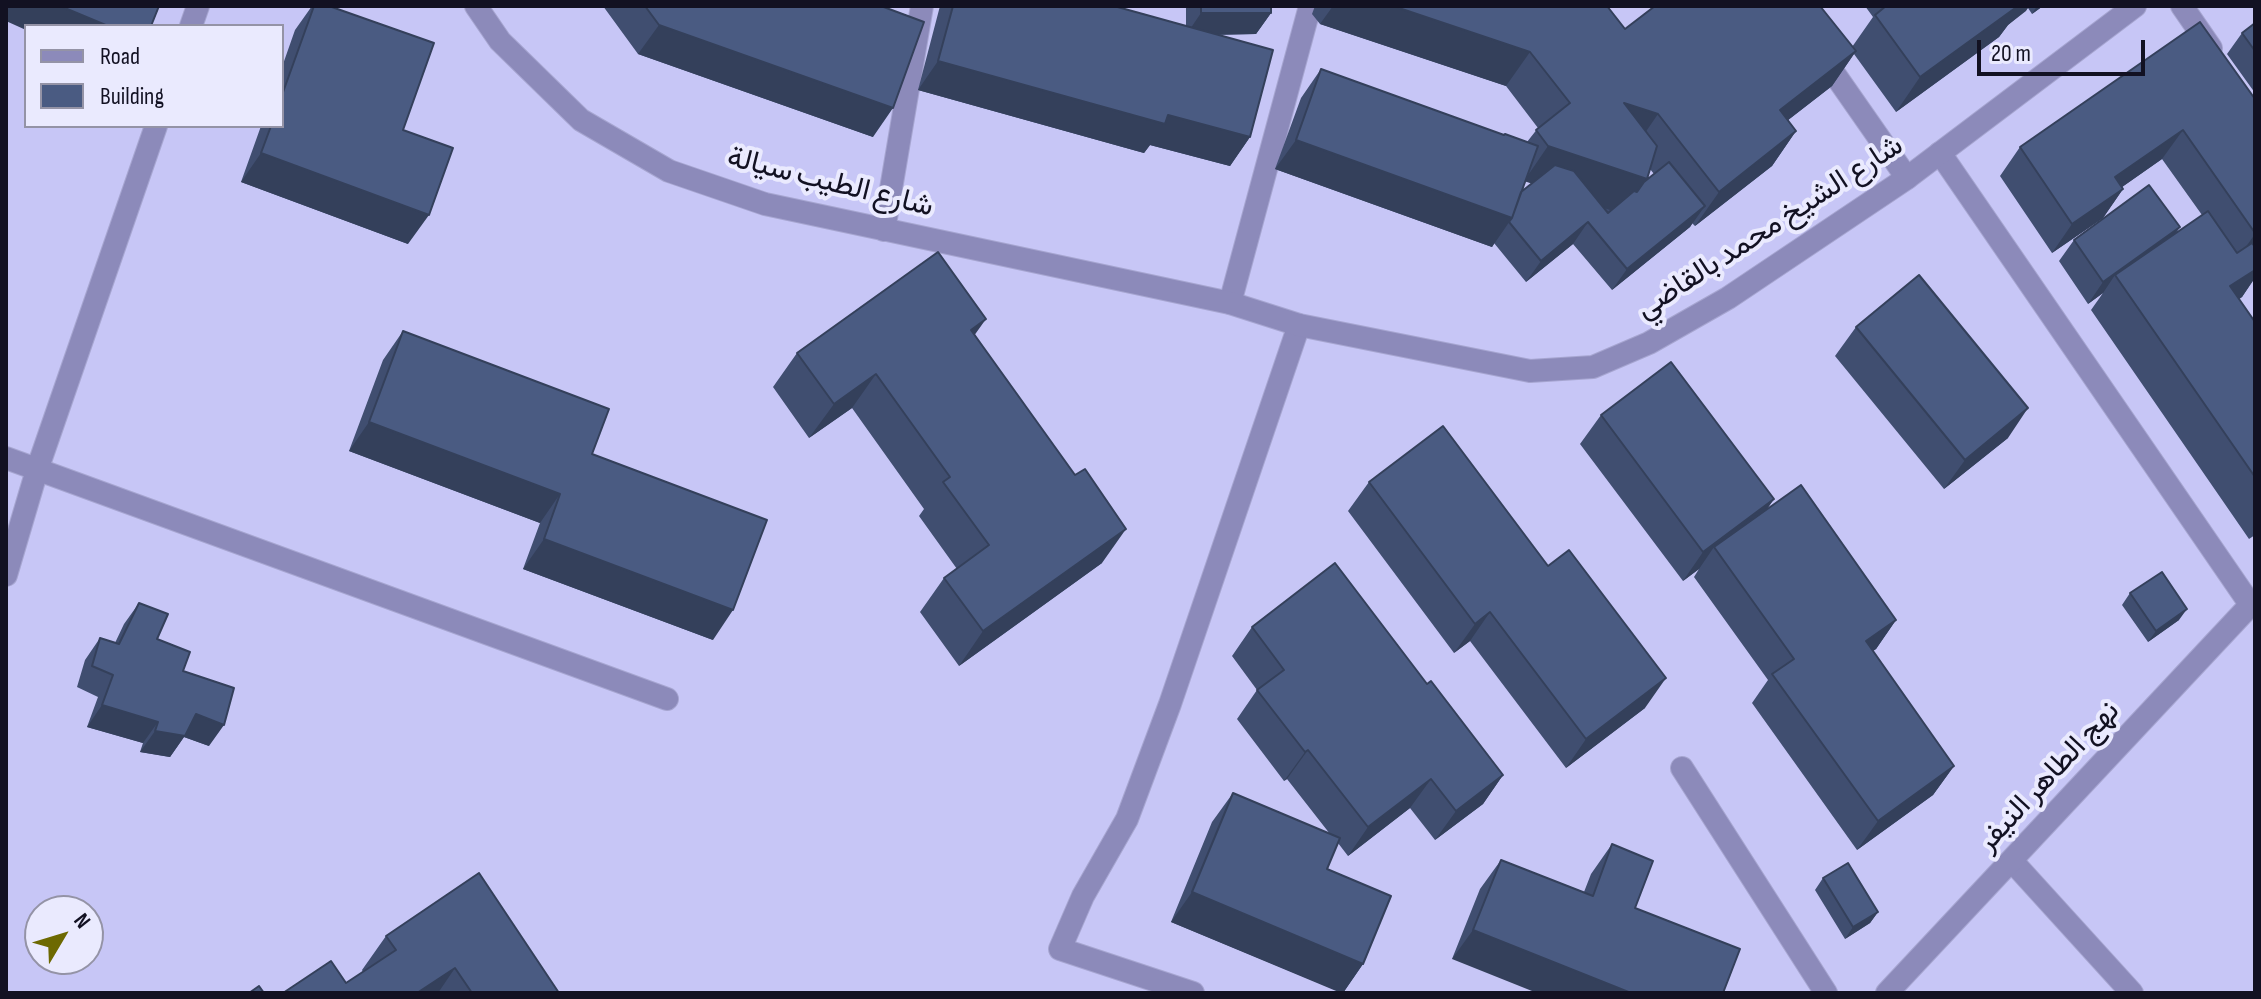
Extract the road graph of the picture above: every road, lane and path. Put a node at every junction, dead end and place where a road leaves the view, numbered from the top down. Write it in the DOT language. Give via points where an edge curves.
graph roads {
  1 [pos="476,6"];
  2 [pos="922,6"];
  3 [pos="1310,6"];
  4 [pos="1787,6"];
  5 [pos="2135,6"];
  6 [pos="2182,6"];
  7 [pos="2223,65"];
  8 [pos="155,128"];
  9 [pos="1940,153"];
  10 [pos="1907,178"];
  11 [pos="884,230"];
  12 [pos="1230,303"];
  13 [pos="1299,325"];
  14 [pos="6,458"];
  15 [pos="37,470"];
  16 [pos="6,575"];
  17 [pos="2253,605"];
  18 [pos="667,699"];
  19 [pos="1682,768"];
  20 [pos="2012,861"];
  21 [pos="1193,993"];
  22 [pos="1826,993"];
  23 [pos="1887,993"];
  24 [pos="2132,993"];
  1 -- 11 [label="street, شارع الطيب سيالة" via="500,41 581,120 669,171 765,204"];
  2 -- 11 [label="street"];
  3 -- 12 [label="street"];
  4 -- 10 [label="street"];
  5 -- 9 [label="street, شارع الشيخ محمد بالقاضي"];
  6 -- 7 [label="street"];
  8 -- 15 [label="street"];
  9 -- 10 [label="street, شارع الشيخ محمد بالقاضي"];
  9 -- 17 [label="street"];
  10 -- 13 [label="street, شارع الشيخ محمد بالقاضي" via="1728,298 1649,343 1593,367 1530,371"];
  11 -- 12 [label="street, شارع الطيب سيالة"];
  12 -- 13 [label="street, شارع الشيخ محمد بالقاضي"];
  13 -- 21 [label="street" via="1127,819 1060,949"];
  14 -- 15 [label="street"];
  15 -- 16 [label="street"];
  15 -- 18 [label="street"];
  17 -- 20 [label="street, نهج الطاهر النيفر"];
  19 -- 22 [label="street"];
  20 -- 23 [label="street, نهج الطاهر النيفر"];
  20 -- 24 [label="street"];
}
